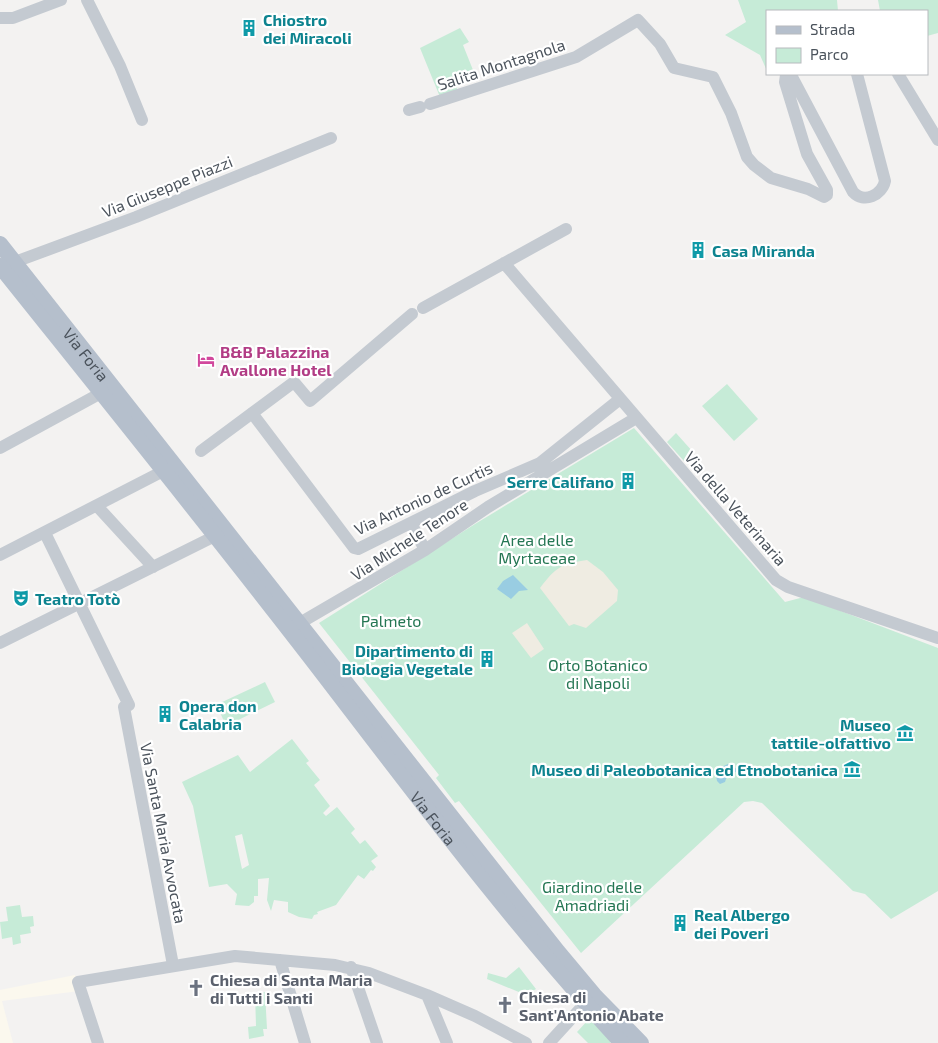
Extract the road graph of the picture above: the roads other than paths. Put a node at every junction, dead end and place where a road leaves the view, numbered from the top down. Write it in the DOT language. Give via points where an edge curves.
graph roads {
  1 [pos="61,0"];
  2 [pos="87,0"];
  3 [pos="0,18"];
  4 [pos="788,75"];
  5 [pos="790,75"];
  6 [pos="857,75"];
  7 [pos="899,75"];
  8 [pos="420,107"];
  9 [pos="142,120"];
  10 [pos="331,138"];
  11 [pos="938,140"];
  12 [pos="566,229"];
  13 [pos="0,244"];
  14 [pos="504,263"];
  15 [pos="7,264"];
  16 [pos="101,393"];
  17 [pos="620,399"];
  18 [pos="252,413"];
  19 [pos="636,418"];
  20 [pos="0,448"];
  21 [pos="201,451"];
  22 [pos="169,468"];
  23 [pos="543,468"];
  24 [pos="97,506"];
  25 [pos="411,523"];
  26 [pos="44,533"];
  27 [pos="215,536"];
  28 [pos="425,550"];
  29 [pos="0,555"];
  30 [pos="153,567"];
  31 [pos="79,604"];
  32 [pos="295,626"];
  33 [pos="917,631"];
  34 [pos="938,633"];
  35 [pos="938,638"];
  36 [pos="0,644"];
  37 [pos="280,960"];
  38 [pos="173,965"];
  39 [pos="350,967"];
  40 [pos="427,995"];
  41 [pos="589,999"];
  42 [pos="632,1040"];
  43 [pos="98,1043"];
  44 [pos="305,1043"];
  45 [pos="377,1043"];
  46 [pos="447,1043"];
  47 [pos="526,1043"];
  48 [pos="549,1043"];
  1 -- 3 [label="street" via="13,18"];
  2 -- 9 [label="street"];
  4 -- 8 [label="street, Salita Montagnola" via="785,78 807,154 827,190 824,197 771,178 754,166 713,77 674,68 660,44 638,20 581,55"];
  5 -- 6 [label="street, Salita Montagnola" via="853,192 867,197 880,191 885,181"];
  7 -- 11 [label="street"];
  10 -- 15 [label="street, Via Giuseppe Piazzi" via="136,217"];
  12 -- 14 [label="street"];
  13 -- 15 [label="main road, Via Foria"];
  14 -- 17 [label="street, Via della Veterinaria"];
  14 -- 18 [label="street" via="417,311 310,401 294,382"];
  15 -- 16 [label="main road, Via Foria"];
  15 -- 22 [label="main road, Via Foria"];
  16 -- 20 [label="street"];
  16 -- 22 [label="main road, Via Foria"];
  17 -- 19 [label="street, Via della Veterinaria"];
  17 -- 23 [label="street, Via Antonio de Curtis"];
  18 -- 21 [label="street"];
  18 -- 25 [label="street, Via Antonio de Curtis" via="354,548 358,549"];
  19 -- 23 [label="street, Via Michele Tenore"];
  19 -- 33 [label="street, Via della Veterinaria" via="776,580 788,587"];
  22 -- 24 [label="street"];
  22 -- 27 [label="main road, Via Foria"];
  22 -- 32 [label="main road, Via Foria"];
  23 -- 25 [label="street, Via Antonio de Curtis" via="475,491"];
  23 -- 28 [label="street, Via Michele Tenore"];
  24 -- 26 [label="street"];
  24 -- 30 [label="street"];
  25 -- 28 [label="street"];
  26 -- 29 [label="street"];
  26 -- 31 [label="street, Via Santa Maria Avvocata"];
  27 -- 30 [label="street"];
  27 -- 32 [label="main road, Via Foria"];
  28 -- 32 [label="street, Via Michele Tenore"];
  30 -- 31 [label="street"];
  31 -- 36 [label="street"];
  31 -- 38 [label="street, Via Santa Maria Avvocata" via="126,706"];
  32 -- 41 [label="main road, Via Foria" via="434,817"];
  33 -- 34 [label="street"];
  33 -- 35 [label="street, Via della Veterinaria"];
  37 -- 38 [label="street" via="235,956"];
  37 -- 39 [label="street"];
  37 -- 44 [label="street"];
  38 -- 43 [label="street" via="78,982"];
  39 -- 40 [label="street"];
  39 -- 45 [label="street"];
  40 -- 46 [label="street"];
  40 -- 47 [label="street"];
  41 -- 42 [label="main road, Via Foria"];
  41 -- 48 [label="street"];
}
